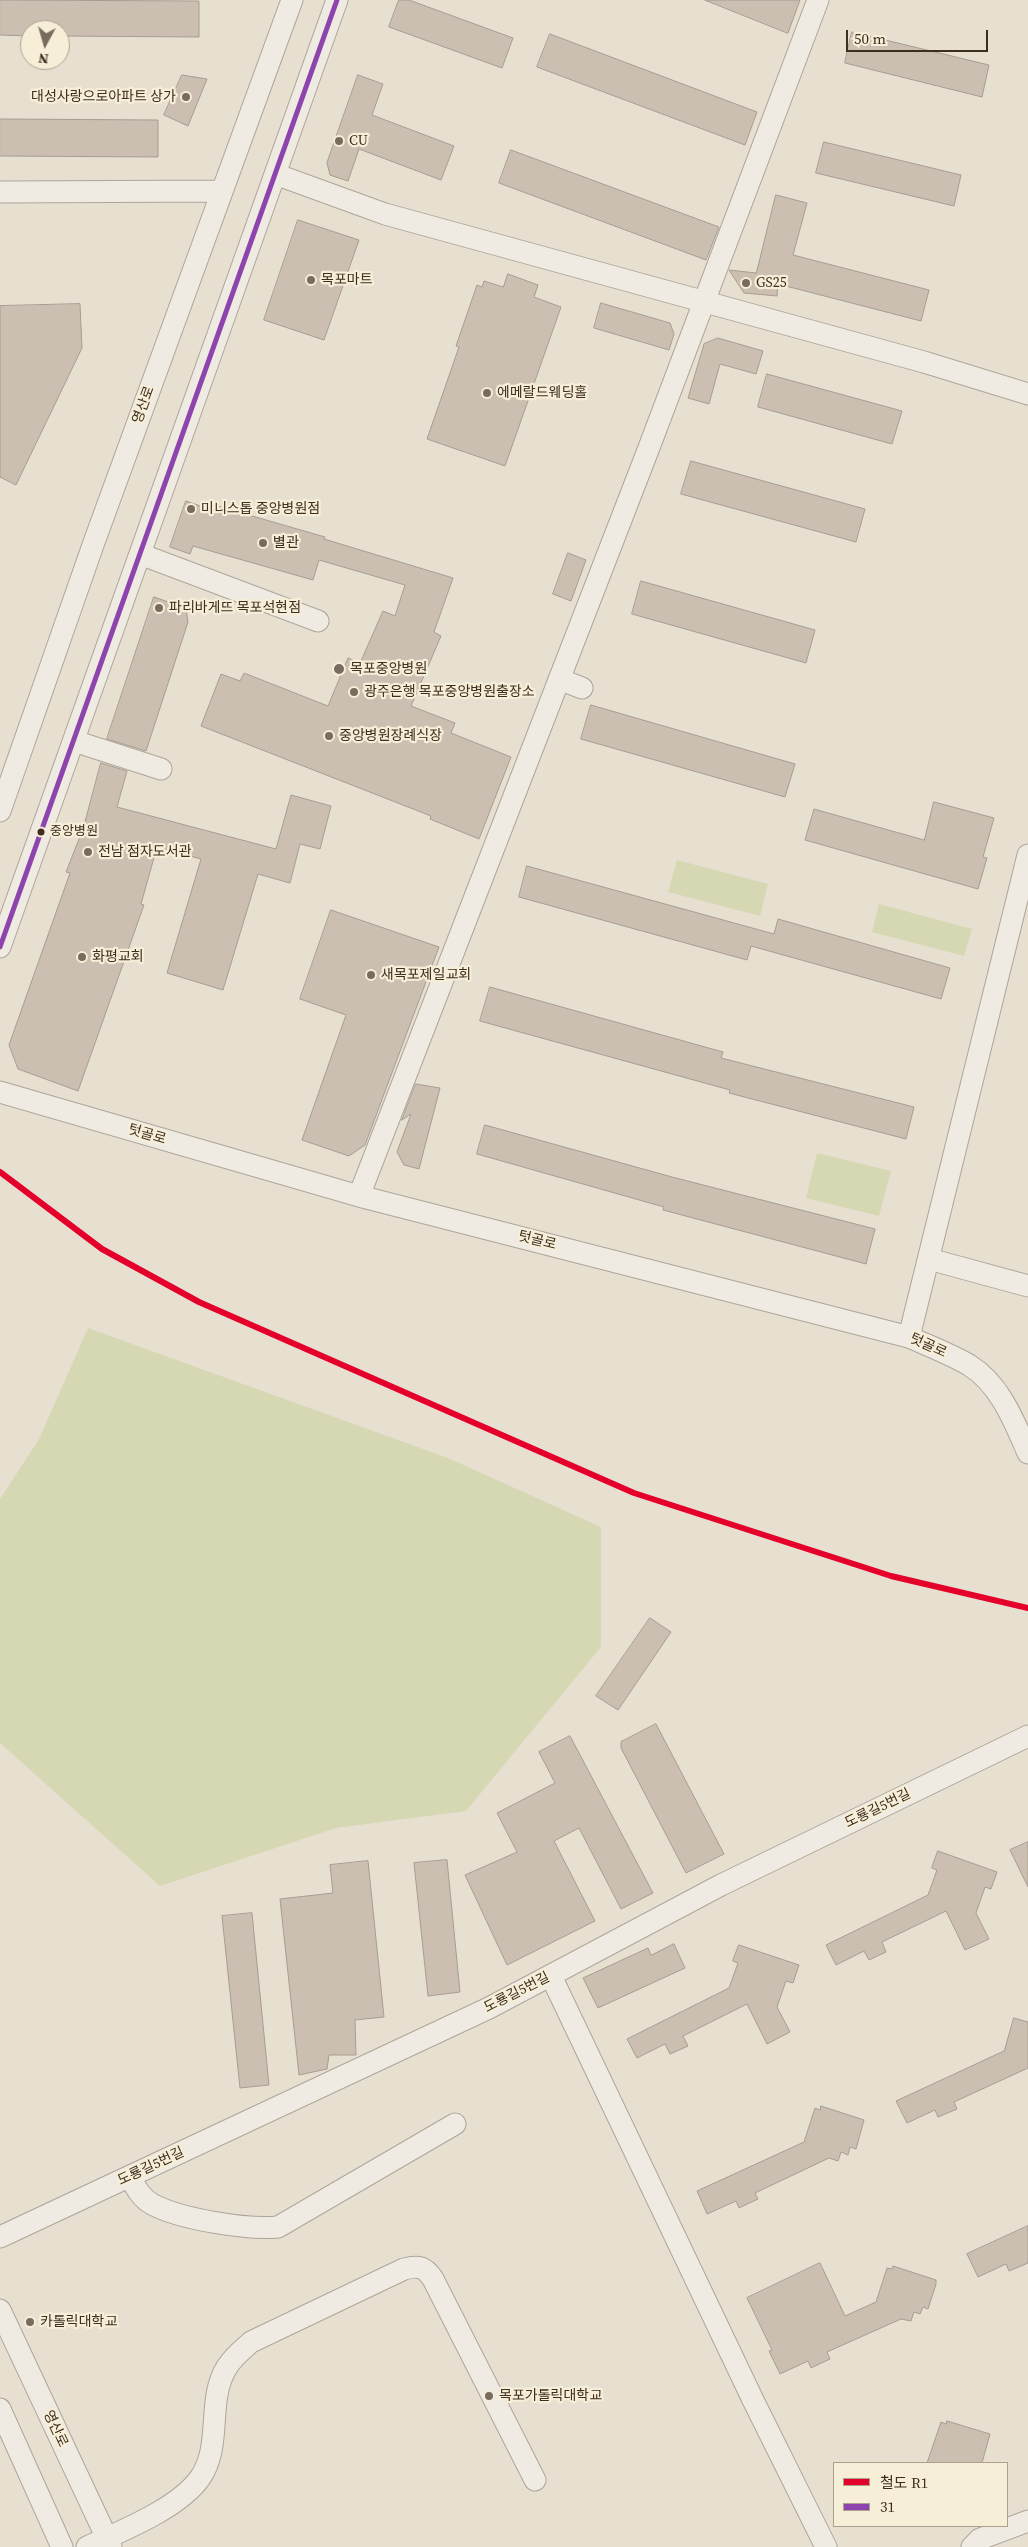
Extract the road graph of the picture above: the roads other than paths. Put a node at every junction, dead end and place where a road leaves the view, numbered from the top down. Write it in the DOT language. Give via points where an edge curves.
graph roads {
  1 [pos="292,0"];
  2 [pos="337,0"];
  3 [pos="818,0"];
  4 [pos="275,174"];
  5 [pos="222,191"];
  6 [pos="0,192"];
  7 [pos="703,302"];
  8 [pos="1028,394"];
  9 [pos="140,554"];
  10 [pos="318,621"];
  11 [pos="559,679"];
  12 [pos="582,688"];
  13 [pos="74,741"];
  14 [pos="161,769"];
  15 [pos="0,811"];
  16 [pos="1028,855"];
  17 [pos="0,947"];
  18 [pos="0,1092"];
  19 [pos="359,1196"];
  20 [pos="929,1259"];
  21 [pos="1028,1286"];
  22 [pos="909,1337"];
  23 [pos="1028,1453"];
  24 [pos="1028,1736"];
  25 [pos="551,1976"];
  26 [pos="455,2124"];
  27 [pos="130,2177"];
  28 [pos="0,2237"];
  29 [pos="0,2310"];
  30 [pos="0,2409"];
  31 [pos="535,2480"];
  32 [pos="1028,2521"];
  33 [pos="109,2542"];
  34 [pos="62,2547"];
  35 [pos="86,2547"];
  36 [pos="826,2547"];
  37 [pos="972,2547"];
  1 -- 5 [label="street, 영산로"];
  2 -- 4 [label="street"];
  3 -- 7 [label="street"];
  4 -- 7 [label="street" via="385,214"];
  4 -- 9 [label="street"];
  5 -- 6 [label="street"];
  5 -- 15 [label="street, 영산로"];
  7 -- 8 [label="street"];
  7 -- 11 [label="street"];
  9 -- 10 [label="street"];
  9 -- 13 [label="street"];
  11 -- 12 [label="street"];
  11 -- 19 [label="street"];
  13 -- 14 [label="street"];
  13 -- 17 [label="street"];
  16 -- 20 [label="street"];
  18 -- 19 [label="street, 텃골로"];
  19 -- 22 [label="street, 텃골로"];
  20 -- 21 [label="street"];
  20 -- 22 [label="street"];
  22 -- 23 [label="street, 텃골로" via="969,1365 986,1378 999,1394"];
  24 -- 25 [label="street, 도룡길5번길" via="721,1885"];
  25 -- 27 [label="street, 도룡길5번길"];
  25 -- 36 [label="street"];
  26 -- 27 [label="street" via="278,2227 246,2227 176,2213 152,2204 139,2194"];
  27 -- 28 [label="street, 도룡길5번길"];
  29 -- 33 [label="street, 영산로"];
  30 -- 34 [label="street"];
  31 -- 33 [label="street" via="433,2279 427,2270 414,2266 251,2342 238,2352 226,2369 217,2394 211,2452 201,2477 170,2504"];
  32 -- 37 [label="street" via="980,2539"];
  33 -- 35 [label="street"];
}
